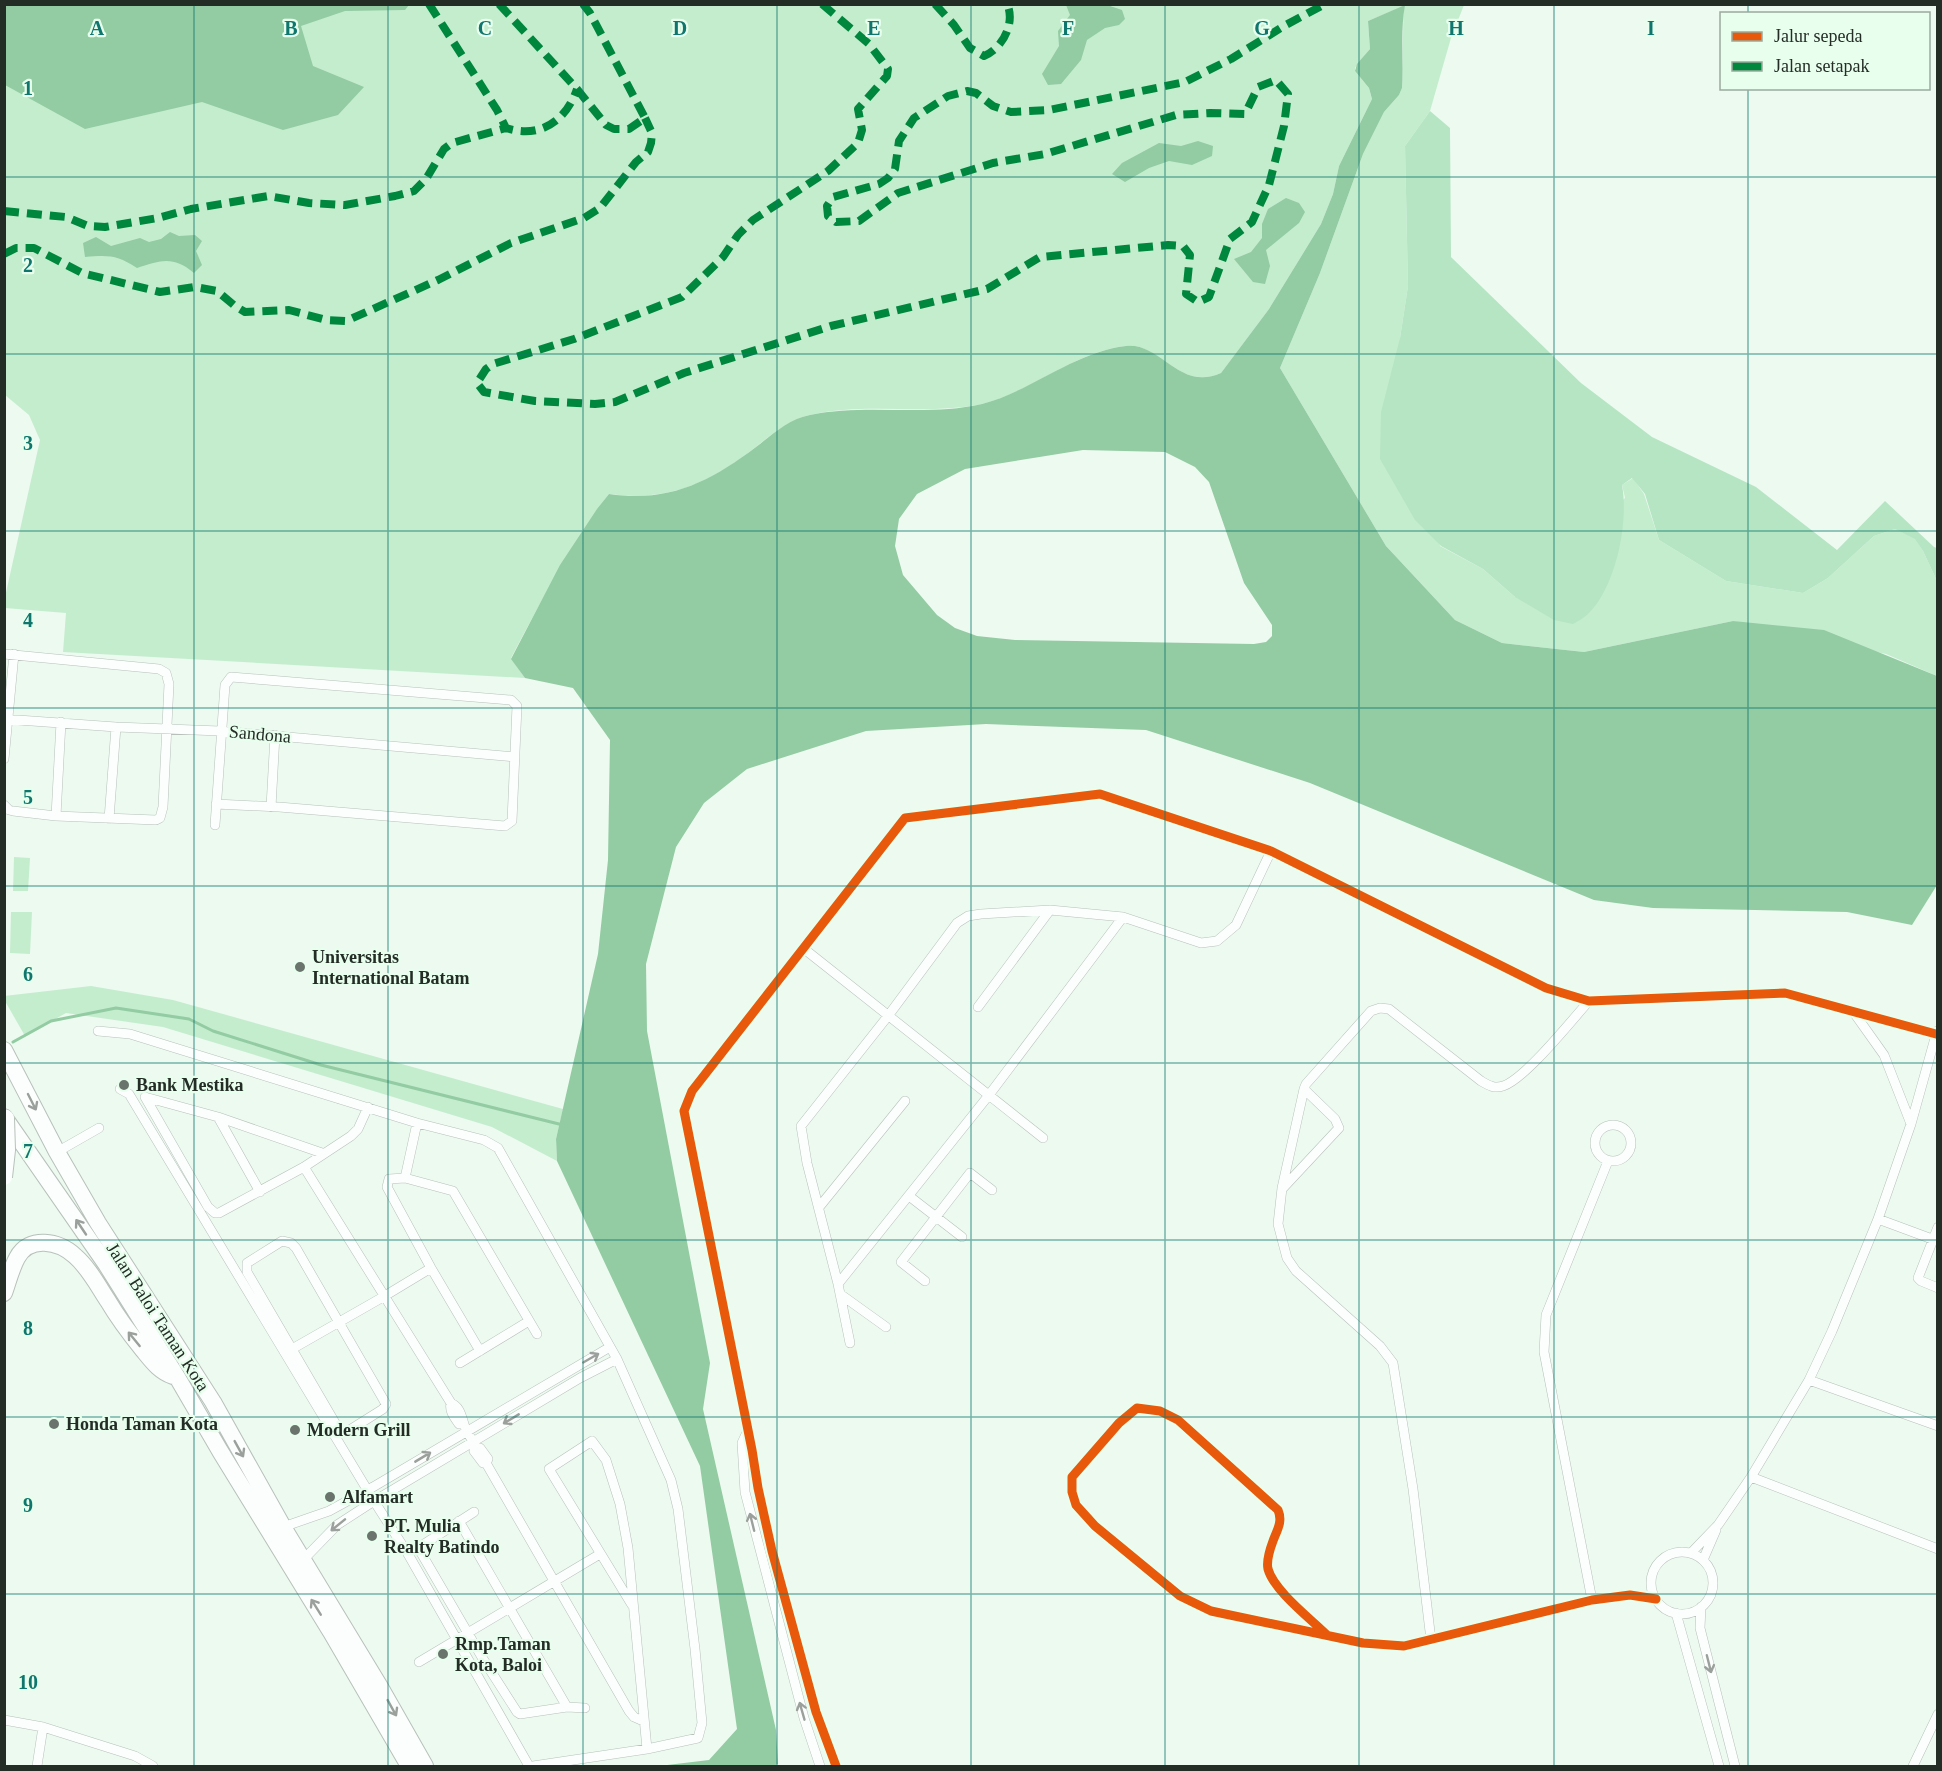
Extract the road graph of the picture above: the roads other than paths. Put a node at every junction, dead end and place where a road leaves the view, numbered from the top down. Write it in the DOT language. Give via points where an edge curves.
graph roads {
  1 [pos="9,654"];
  2 [pos="6,719"];
  3 [pos="61,722"];
  4 [pos="116,727"];
  5 [pos="167,728"];
  6 [pos="220,731"];
  7 [pos="275,735"];
  8 [pos="514,758"];
  9 [pos="4,759"];
  10 [pos="216,804"];
  11 [pos="4,806"];
  12 [pos="271,807"];
  13 [pos="56,816"];
  14 [pos="109,819"];
  15 [pos="215,825"];
  16 [pos="1271,851"];
  17 [pos="1050,910"];
  18 [pos="1123,917"];
  19 [pos="803,948"];
  20 [pos="1589,1001"];
  21 [pos="978,1007"];
  22 [pos="1852,1010"];
  23 [pos="888,1016"];
  24 [pos="98,1031"];
  25 [pos="1937,1032"];
  26 [pos="4,1050"];
  27 [pos="1933,1059"];
  28 [pos="120,1089"];
  29 [pos="1304,1089"];
  30 [pos="989,1095"];
  31 [pos="904,1101"];
  32 [pos="368,1107"];
  33 [pos="5,1114"];
  34 [pos="218,1117"];
  35 [pos="417,1123"];
  36 [pos="1911,1124"];
  37 [pos="99,1128"];
  38 [pos="1043,1138"];
  39 [pos="57,1152"];
  40 [pos="322,1153"];
  41 [pos="1608,1161"];
  42 [pos="304,1167"];
  43 [pos="4,1177"];
  44 [pos="405,1178"];
  45 [pos="1282,1188"];
  46 [pos="992,1190"];
  47 [pos="260,1192"];
  48 [pos="909,1196"];
  49 [pos="820,1206"];
  50 [pos="936,1217"];
  51 [pos="1878,1219"];
  52 [pos="1938,1227"];
  53 [pos="962,1237"];
  54 [pos="1932,1239"];
  55 [pos="431,1268"];
  56 [pos="926,1281"];
  57 [pos="1938,1288"];
  58 [pos="839,1289"];
  59 [pos="4,1293"];
  60 [pos="383,1297"];
  61 [pos="529,1321"];
  62 [pos="338,1323"];
  63 [pos="886,1327"];
  64 [pos="537,1334"];
  65 [pos="850,1343"];
  66 [pos="610,1347"];
  67 [pos="292,1348"];
  68 [pos="480,1351"];
  69 [pos="617,1359"];
  70 [pos="460,1363"];
  71 [pos="177,1377"];
  72 [pos="1809,1380"];
  73 [pos="537,1389"];
  74 [pos="543,1400"];
  75 [pos="213,1402"];
  76 [pos="198,1412"];
  77 [pos="1938,1425"];
  78 [pos="466,1427"];
  79 [pos="748,1430"];
  80 [pos="475,1445"];
  81 [pos="1751,1477"];
  82 [pos="367,1489"];
  83 [pos="374,1501"];
  84 [pos="474,1512"];
  85 [pos="459,1521"];
  86 [pos="1718,1525"];
  87 [pos="283,1527"];
  88 [pos="1938,1549"];
  89 [pos="1690,1553"];
  90 [pos="600,1554"];
  91 [pos="303,1560"];
  92 [pos="1703,1560"];
  93 [pos="555,1580"];
  94 [pos="1651,1582"];
  95 [pos="1630,1595"];
  96 [pos="1656,1599"];
  97 [pos="1592,1600"];
  98 [pos="632,1605"];
  99 [pos="1701,1607"];
  100 [pos="510,1608"];
  101 [pos="1676,1613"];
  102 [pos="468,1634"];
  103 [pos="1327,1635"];
  104 [pos="458,1640"];
  105 [pos="1431,1640"];
  106 [pos="419,1662"];
  107 [pos="374,1690"];
  108 [pos="1720,1706"];
  109 [pos="567,1707"];
  110 [pos="585,1708"];
  111 [pos="1704,1711"];
  112 [pos="1938,1714"];
  113 [pos="4,1720"];
  114 [pos="643,1721"];
  115 [pos="43,1727"];
  116 [pos="647,1749"];
  117 [pos="37,1767"];
  118 [pos="153,1767"];
  119 [pos="409,1767"];
  120 [pos="425,1767"];
  121 [pos="531,1767"];
  122 [pos="820,1767"];
  123 [pos="836,1767"];
  124 [pos="1719,1767"];
  125 [pos="1735,1767"];
  126 [pos="1913,1767"];
  1 -- 2 [label="street"];
  1 -- 5 [label="street" via="164,670 169,684"];
  2 -- 3 [label="street, Sandona"];
  2 -- 9 [label="street"];
  3 -- 4 [label="street, Sandona"];
  3 -- 13 [label="street"];
  4 -- 5 [label="street, Sandona"];
  4 -- 14 [label="street"];
  5 -- 6 [label="street, Sandona"];
  5 -- 14 [label="street" via="160,818"];
  6 -- 7 [label="street, Sandona"];
  6 -- 8 [label="street" via="225,685 236,676 511,700 517,706"];
  6 -- 10 [label="street"];
  7 -- 8 [label="street, Sandona"];
  7 -- 12 [label="street"];
  8 -- 12 [label="street" via="512,821 505,826"];
  10 -- 12 [label="street"];
  10 -- 15 [label="street"];
  11 -- 13 [label="street" via="13,811"];
  13 -- 14 [label="street"];
  16 -- 18 [label="street" via="1236,925 1217,941 1201,943"];
  16 -- 19 [label="street" via="1100,794 905,818"];
  16 -- 20 [label="street" via="1546,988"];
  17 -- 18 [label="street"];
  17 -- 21 [label="street"];
  17 -- 23 [label="street" via="981,914 957,923"];
  18 -- 30 [label="street"];
  19 -- 23 [label="street"];
  19 -- 79 [label="street" via="692,1090 684,1111"];
  20 -- 22 [label="street" via="1785,993"];
  20 -- 29 [label="street" via="1519,1078 1502,1086 1481,1082 1389,1009 1380,1008 1371,1011"];
  22 -- 25 [label="street"];
  22 -- 36 [label="street" via="1884,1055"];
  23 -- 30 [label="street"];
  23 -- 49 [label="street" via="801,1126"];
  24 -- 32 [label="street" via="130,1034"];
  25 -- 27 [label="street"];
  26 -- 39 [label="highway, Jalan Baloi Taman Kota, one-way"];
  27 -- 36 [label="street"];
  28 -- 82 [label="street" via="129,1094"];
  29 -- 45 [label="street"];
  29 -- 45 [label="street" via="1340,1128"];
  30 -- 38 [label="street"];
  30 -- 48 [label="street"];
  31 -- 49 [label="street"];
  32 -- 35 [label="street"];
  32 -- 40 [label="street" via="358,1130"];
  33 -- 43 [label="highway, bridge"];
  71 -- 33 [label="highway, Jalan Baloi Taman Kota, one-way"];
  34 -- 40 [label="street"];
  34 -- 47 [label="street"];
  34 -- 47 [label="street" via="145,1097 212,1212 219,1213"];
  35 -- 44 [label="street"];
  35 -- 66 [label="street" via="484,1140 498,1148"];
  36 -- 51 [label="street"];
  37 -- 39 [label="street"];
  39 -- 75 [label="highway, Jalan Baloi Taman Kota"];
  40 -- 42 [label="street"];
  41 -- 41 [label="street" via="1598,1153 1596,1136 1604,1127 1621,1126 1631,1139 1629,1152 1620,1160"];
  41 -- 97 [label="street" via="1546,1315 1544,1352"];
  42 -- 47 [label="street"];
  42 -- 60 [label="street"];
  44 -- 55 [label="street" via="389,1179 387,1186"];
  44 -- 61 [label="street" via="453,1191"];
  45 -- 105 [label="street" via="1278,1224 1287,1258 1393,1363"];
  46 -- 50 [label="street" via="970,1173"];
  48 -- 50 [label="street"];
  48 -- 58 [label="street"];
  49 -- 58 [label="street"];
  50 -- 53 [label="street"];
  50 -- 56 [label="street" via="901,1262"];
  51 -- 54 [label="street"];
  51 -- 72 [label="street"];
  52 -- 54 [label="street"];
  54 -- 57 [label="street" via="1918,1278"];
  55 -- 60 [label="street"];
  55 -- 68 [label="street"];
  58 -- 63 [label="street"];
  58 -- 65 [label="street"];
  71 -- 59 [label="highway, one-way" via="164,1373 154,1363 67,1248 35,1243 24,1249"];
  60 -- 62 [label="street"];
  60 -- 78 [label="street" via="450,1403 461,1413"];
  61 -- 64 [label="street"];
  61 -- 68 [label="street"];
  62 -- 67 [label="street"];
  62 -- 67 [label="street" via="296,1248 282,1241 248,1263 247,1272"];
  62 -- 67 [label="street" via="386,1404 348,1431 338,1428"];
  66 -- 69 [label="street"];
  73 -- 66 [label="street, one-way"];
  68 -- 70 [label="street"];
  69 -- 74 [label="street"];
  69 -- 116 [label="street" via="670,1480 678,1509 702,1723 698,1738"];
  71 -- 76 [label="highway, Jalan Baloi Taman Kota"];
  72 -- 77 [label="street"];
  72 -- 81 [label="street"];
  73 -- 74 [label="street"];
  73 -- 78 [label="street"];
  74 -- 80 [label="street, one-way"];
  75 -- 76 [label="highway"];
  75 -- 87 [label="highway, Jalan Baloi Taman Kota, one-way"];
  107 -- 76 [label="highway, Jalan Baloi Taman Kota, one-way"];
  78 -- 80 [label="street"];
  82 -- 78 [label="street, one-way"];
  122 -- 79 [label="street, one-way" via="745,1492 742,1443"];
  79 -- 123 [label="street" via="772,1551 816,1712"];
  80 -- 83 [label="street"];
  80 -- 93 [label="street" via="474,1451 486,1463"];
  81 -- 86 [label="street"];
  81 -- 88 [label="street"];
  82 -- 83 [label="street"];
  82 -- 87 [label="street" via="329,1511"];
  83 -- 91 [label="street, one-way" via="337,1525"];
  83 -- 104 [label="street"];
  84 -- 85 [label="street"];
  85 -- 100 [label="street"];
  85 -- 102 [label="street" via="421,1546 420,1551"];
  86 -- 89 [label="street"];
  86 -- 92 [label="street"];
  87 -- 91 [label="highway, Jalan Baloi Taman Kota"];
  89 -- 92 [label="street"];
  89 -- 94 [label="street" via="1672,1553 1664,1558"];
  90 -- 93 [label="street"];
  90 -- 98 [label="street"];
  90 -- 98 [label="street" via="549,1468 592,1441 606,1460 620,1504"];
  91 -- 107 [label="highway, Jalan Baloi Taman Kota"];
  92 -- 99 [label="street" via="1709,1566 1713,1584"];
  93 -- 100 [label="street"];
  93 -- 114 [label="street" via="629,1711"];
  94 -- 95 [label="street"];
  94 -- 96 [label="street"];
  95 -- 96 [label="street"];
  95 -- 97 [label="street"];
  96 -- 101 [label="street"];
  97 -- 105 [label="street"];
  98 -- 114 [label="street"];
  99 -- 101 [label="street"];
  99 -- 108 [label="street, one-way" via="1700,1628"];
  100 -- 102 [label="street"];
  100 -- 109 [label="street"];
  101 -- 111 [label="street"];
  102 -- 104 [label="street"];
  102 -- 109 [label="street" via="520,1714"];
  103 -- 103 [label="street" via="1211,1611 1180,1596 1095,1526 1076,1505 1072,1477 1137,1408 1178,1420 1278,1510 1281,1522 1268,1554 1269,1570 1284,1593"];
  103 -- 105 [label="street" via="1404,1646"];
  104 -- 106 [label="street"];
  104 -- 121 [label="street"];
  107 -- 119 [label="highway, Jalan Baloi Taman Kota"];
  107 -- 120 [label="highway, Jalan Baloi Taman Kota, one-way"];
  108 -- 111 [label="street"];
  108 -- 125 [label="street"];
  109 -- 110 [label="street"];
  111 -- 124 [label="street"];
  112 -- 126 [label="street"];
  113 -- 115 [label="street"];
  114 -- 116 [label="street"];
  115 -- 117 [label="street"];
  115 -- 118 [label="street" via="135,1756"];
  116 -- 121 [label="street"];
}
